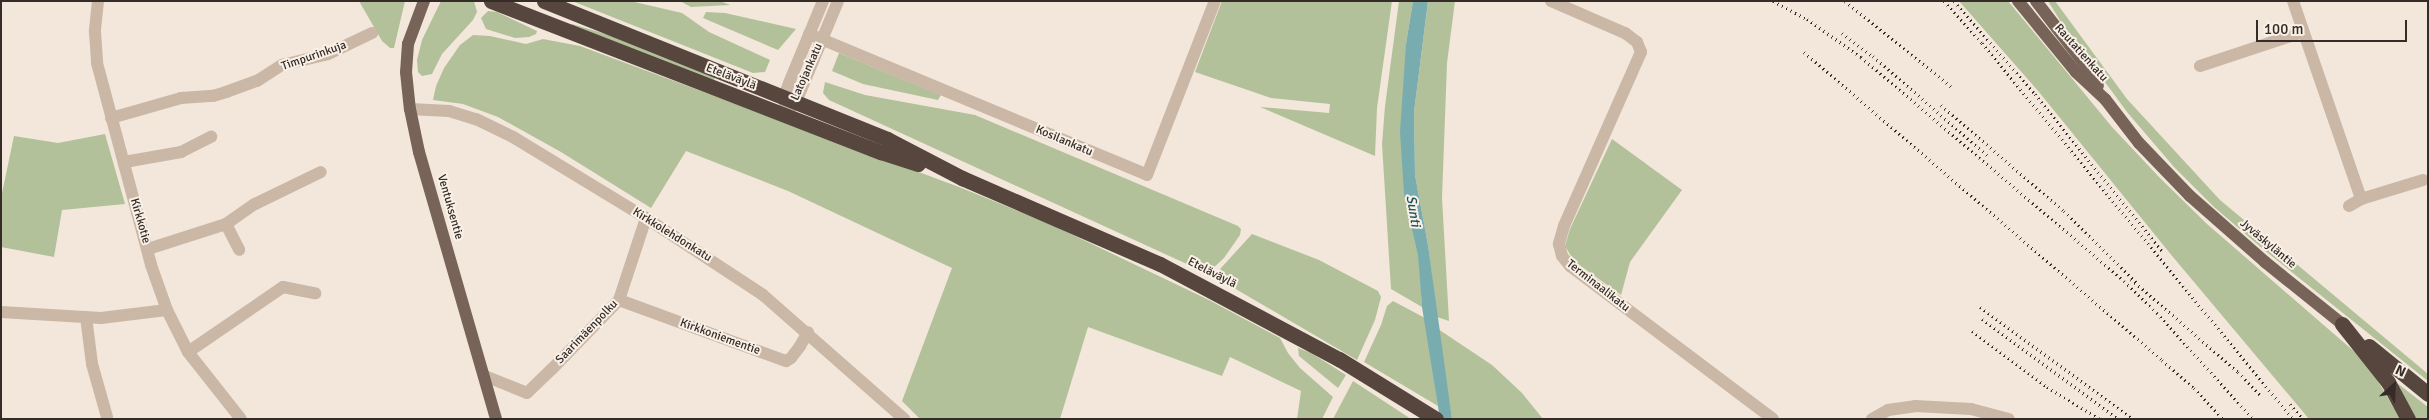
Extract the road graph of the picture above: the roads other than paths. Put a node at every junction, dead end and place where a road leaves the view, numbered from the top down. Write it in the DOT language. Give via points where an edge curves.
graph roads {
  1 [pos="98,1"];
  2 [pos="424,1"];
  3 [pos="491,1"];
  4 [pos="544,1"];
  5 [pos="823,1"];
  6 [pos="838,1"];
  7 [pos="1214,1"];
  8 [pos="1551,1"];
  9 [pos="2018,1"];
  10 [pos="2036,1"];
  11 [pos="2293,1"];
  12 [pos="2303,32"];
  13 [pos="372,33"];
  14 [pos="810,34"];
  15 [pos="822,39"];
  16 [pos="2200,66"];
  17 [pos="790,99"];
  18 [pos="2105,99"];
  19 [pos="410,109"];
  20 [pos="785,114"];
  21 [pos="112,118"];
  22 [pos="211,136"];
  23 [pos="124,164"];
  24 [pos="321,172"];
  25 [pos="962,178"];
  26 [pos="2422,180"];
  27 [pos="646,218"];
  28 [pos="226,224"];
  29 [pos="148,249"];
  30 [pos="239,250"];
  31 [pos="315,293"];
  32 [pos="619,300"];
  33 [pos="167,310"];
  34 [pos="1,312"];
  35 [pos="86,317"];
  36 [pos="2342,324"];
  37 [pos="808,332"];
  38 [pos="188,352"];
  39 [pos="485,376"];
  40 [pos="2428,394"];
  41 [pos="1431,415"];
  42 [pos="107,417"];
  43 [pos="240,419"];
  44 [pos="496,419"];
  45 [pos="904,419"];
  46 [pos="1773,419"];
  47 [pos="1872,419"];
  48 [pos="2009,419"];
  49 [pos="2408,419"];
  1 -- 21 [label="street, Kirkkotie" via="95,48"];
  2 -- 19 [label="main road, Ventuksentie" via="408,44 406,72"];
  3 -- 20 [label="highway, Eteläväylä"];
  4 -- 17 [label="highway, Eteläväylä"];
  5 -- 14 [label="street, Latojankatu"];
  6 -- 15 [label="street, Latojankatu"];
  7 -- 15 [label="street, Kosilankatu" via="1147,175"];
  8 -- 46 [label="street, Terminaalikatu" via="1624,33 1637,42 1641,52 1564,226 1559,249 1562,256 1570,266"];
  9 -- 18 [label="main road, Rautatienkatu" via="2076,72"];
  10 -- 18 [label="main road, Rautatienkatu" via="2086,66"];
  11 -- 12 [label="street"];
  12 -- 16 [label="street"];
  12 -- 26 [label="street" via="2355,202"];
  13 -- 21 [label="street, Timpurinkuja" via="328,54 282,65 257,81 226,92 181,98"];
  14 -- 15 [label="street, Kosilankatu"];
  14 -- 17 [label="street, Latojankatu"];
  15 -- 17 [label="street, Latojankatu"];
  17 -- 20 [label="street, Latojankatu"];
  17 -- 25 [label="highway, Eteläväylä" via="887,139"];
  18 -- 36 [label="main road, Jyväskyläntie" via="2139,143 2190,196"];
  19 -- 27 [label="street, Kirkkolehdonkatu" via="449,111 476,119 513,137"];
  19 -- 39 [label="main road, Ventuksentie" via="419,152"];
  20 -- 25 [label="highway, Eteläväylä" via="881,152"];
  21 -- 23 [label="street, Kirkkotie"];
  22 -- 23 [label="street" via="181,152"];
  23 -- 29 [label="street, Kirkkotie"];
  24 -- 28 [label="street" via="255,204"];
  25 -- 41 [label="highway, Eteläväylä" via="1196,282 1340,359"];
  27 -- 32 [label="street, Saarimäenpolku"];
  27 -- 37 [label="street, Kirkkolehdonkatu" via="763,295"];
  28 -- 29 [label="street"];
  28 -- 30 [label="street"];
  29 -- 33 [label="street, Kirkkotie"];
  31 -- 38 [label="street" via="283,287"];
  32 -- 37 [label="street, Kirkkoniementie" via="786,361"];
  32 -- 39 [label="street, Saarimäenpolku" via="527,393"];
  33 -- 35 [label="street" via="125,317"];
  33 -- 38 [label="street, Kirkkotie"];
  34 -- 35 [label="street"];
  35 -- 42 [label="street" via="92,364"];
  36 -- 40 [label="highway, Jyväskyläntie"];
  36 -- 49 [label="highway" via="2388,382"];
  37 -- 45 [label="street, Kirkkolehdonkatu"];
  38 -- 43 [label="street, Kirkkotie"];
  39 -- 44 [label="main road, Ventuksentie"];
  47 -- 48 [label="street" via="1888,410 1946,406"];
}
